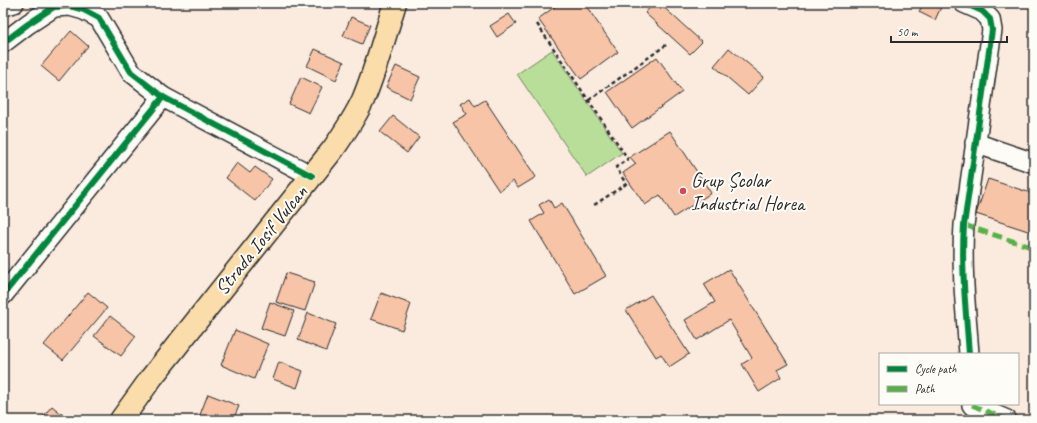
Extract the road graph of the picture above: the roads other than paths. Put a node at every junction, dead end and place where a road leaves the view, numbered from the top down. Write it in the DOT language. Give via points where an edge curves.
graph roads {
  1 [pos="14,3"];
  2 [pos="395,3"];
  3 [pos="964,3"];
  4 [pos="3,6"];
  5 [pos="3,43"];
  6 [pos="163,97"];
  7 [pos="975,143"];
  8 [pos="1034,163"];
  9 [pos="312,176"];
  10 [pos="3,295"];
  11 [pos="969,353"];
  12 [pos="972,410"];
  13 [pos="121,420"];
  14 [pos="1007,420"];
  1 -- 4 [label="street"];
  2 -- 9 [label="main road, Strada Iosif Vulcan" via="362,100 350,125"];
  3 -- 7 [label="street" via="982,11 990,19 992,30"];
  5 -- 6 [label="street" via="54,7 70,6 84,10 99,18 132,72"];
  6 -- 9 [label="street"];
  6 -- 10 [label="street"];
  7 -- 8 [label="street"];
  7 -- 11 [label="street" via="963,248"];
  9 -- 13 [label="main road, Strada Iosif Vulcan" via="152,377"];
  12 -- 14 [label="street"];
}
